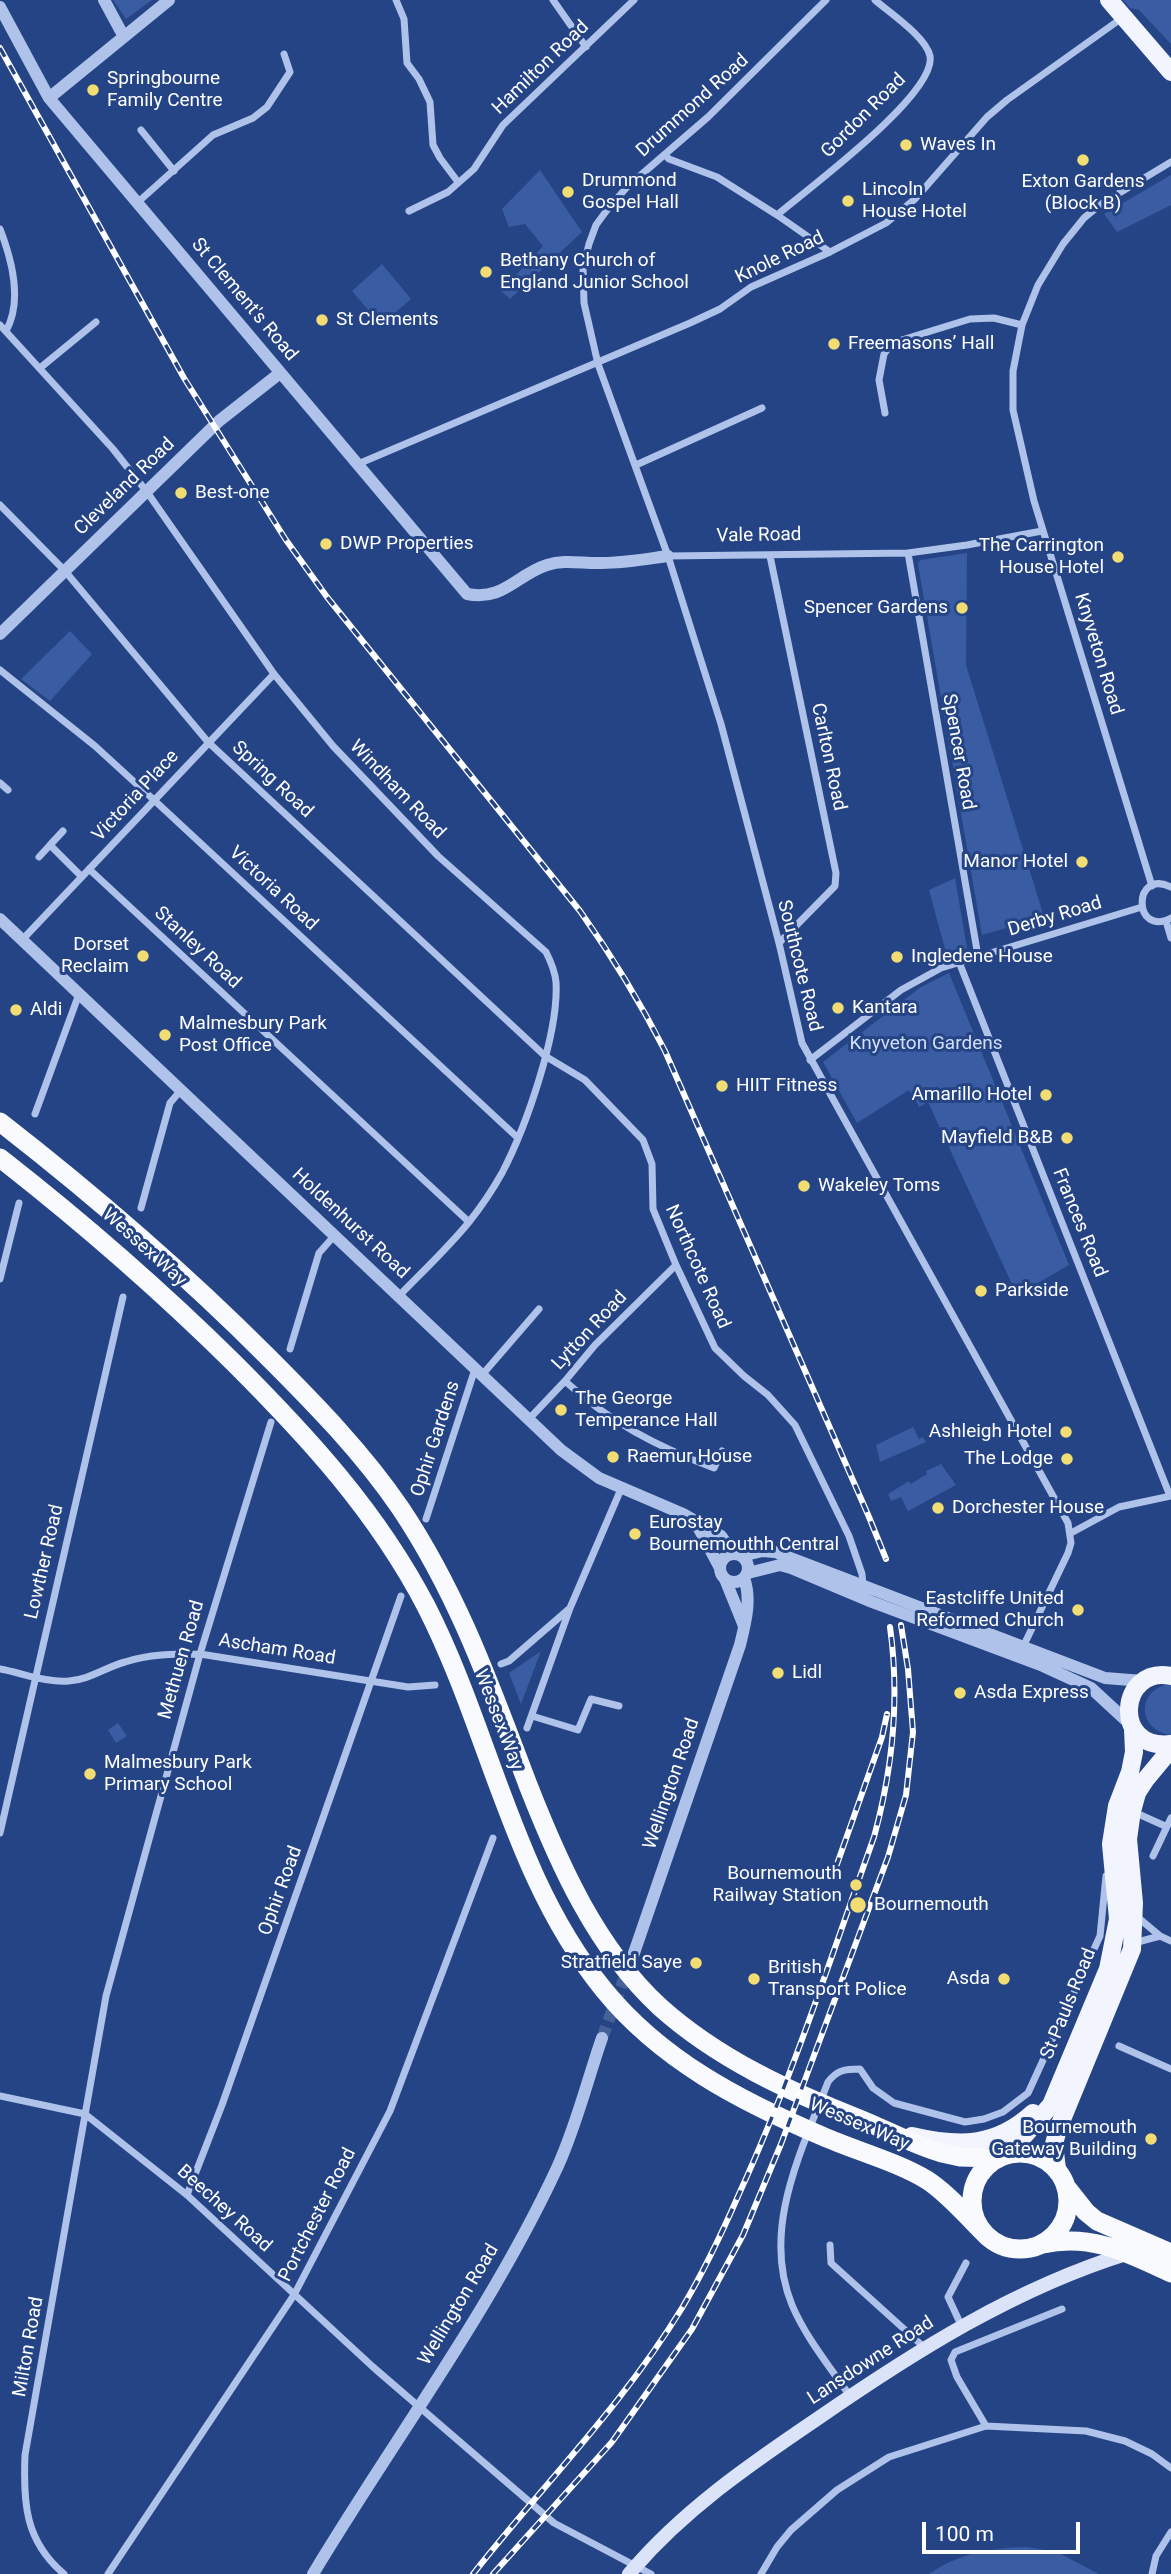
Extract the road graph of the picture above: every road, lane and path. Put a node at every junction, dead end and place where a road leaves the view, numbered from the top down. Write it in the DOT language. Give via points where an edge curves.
graph roads {
  1 [pos="104,0"];
  2 [pos="169,0"];
  3 [pos="396,0"];
  4 [pos="553,0"];
  5 [pos="634,0"];
  6 [pos="826,0"];
  7 [pos="875,0"];
  8 [pos="1109,0"];
  9 [pos="0,7"];
  10 [pos="1124,16"];
  11 [pos="124,37"];
  12 [pos="586,47"];
  13 [pos="284,54"];
  14 [pos="1171,72"];
  15 [pos="49,98"];
  16 [pos="141,130"];
  17 [pos="665,155"];
  18 [pos="1171,162"];
  19 [pos="174,171"];
  20 [pos="458,182"];
  21 [pos="137,203"];
  22 [pos="410,211"];
  23 [pos="777,215"];
  24 [pos="0,229"];
  25 [pos="830,252"];
  26 [pos="96,322"];
  27 [pos="1022,325"];
  28 [pos="3,328"];
  29 [pos="598,364"];
  30 [pos="40,368"];
  31 [pos="280,373"];
  32 [pos="762,408"];
  33 [pos="885,413"];
  34 [pos="358,464"];
  35 [pos="636,465"];
  36 [pos="147,492"];
  37 [pos="0,505"];
  38 [pos="1042,531"];
  39 [pos="908,553"];
  40 [pos="668,556"];
  41 [pos="770,556"];
  42 [pos="65,571"];
  43 [pos="482,597"];
  44 [pos="0,634"];
  45 [pos="0,670"];
  46 [pos="274,674"];
  47 [pos="208,742"];
  48 [pos="0,783"];
  49 [pos="8,790"];
  50 [pos="154,800"];
  51 [pos="63,831"];
  52 [pos="50,845"];
  53 [pos="38,857"];
  54 [pos="89,869"];
  55 [pos="81,876"];
  56 [pos="1152,886"];
  57 [pos="1171,887"];
  58 [pos="1142,907"];
  59 [pos="0,919"];
  60 [pos="1168,919"];
  61 [pos="1171,938"];
  62 [pos="22,940"];
  63 [pos="779,943"];
  64 [pos="978,956"];
  65 [pos="959,962"];
  66 [pos="79,994"];
  67 [pos="545,1056"];
  68 [pos="810,1060"];
  69 [pos="181,1090"];
  70 [pos="35,1114"];
  71 [pos="0,1122"];
  72 [pos="518,1138"];
  73 [pos="0,1158"];
  74 [pos="19,1203"];
  75 [pos="141,1208"];
  76 [pos="469,1222"];
  77 [pos="335,1235"];
  78 [pos="2,1254"];
  79 [pos="676,1265"];
  80 [pos="0,1279"];
  81 [pos="399,1296"];
  82 [pos="123,1297"];
  83 [pos="540,1309"];
  84 [pos="290,1349"];
  85 [pos="479,1372"];
  86 [pos="565,1381"];
  87 [pos="529,1419"];
  88 [pos="271,1422"];
  89 [pos="722,1451"];
  90 [pos="621,1489"];
  91 [pos="1171,1496"];
  92 [pos="426,1519"];
  93 [pos="696,1524"];
  94 [pos="1071,1533"];
  95 [pos="738,1555"];
  96 [pos="723,1574"];
  97 [pos="746,1576"];
  98 [pos="866,1582"];
  99 [pos="401,1596"];
  100 [pos="570,1608"];
  101 [pos="744,1627"];
  102 [pos="1023,1647"];
  103 [pos="200,1654"];
  104 [pos="1171,1660"];
  105 [pos="501,1664"];
  106 [pos="0,1669"];
  107 [pos="34,1676"];
  108 [pos="1156,1678"];
  109 [pos="371,1681"];
  110 [pos="435,1685"];
  111 [pos="619,1706"];
  112 [pos="532,1716"];
  113 [pos="1132,1726"];
  114 [pos="527,1728"];
  115 [pos="1171,1747"];
  116 [pos="1132,1811"];
  117 [pos="1171,1818"];
  118 [pos="1165,1826"];
  119 [pos="0,1833"];
  120 [pos="493,1838"];
  121 [pos="1111,1844"];
  122 [pos="1153,1856"];
  123 [pos="1134,1913"];
  124 [pos="1160,1936"];
  125 [pos="1171,1941"];
  126 [pos="1133,1943"];
  127 [pos="625,1955"];
  128 [pos="602,2038"];
  129 [pos="1119,2046"];
  130 [pos="1171,2069"];
  131 [pos="1063,2075"];
  132 [pos="0,2096"];
  133 [pos="85,2114"];
  134 [pos="890,2131"];
  135 [pos="1003,2156"];
  136 [pos="1057,2169"];
  137 [pos="1067,2188"];
  138 [pos="187,2195"];
  139 [pos="988,2237"];
  140 [pos="1171,2242"];
  141 [pos="1042,2244"];
  142 [pos="830,2245"];
  143 [pos="1171,2253"];
  144 [pos="966,2263"];
  145 [pos="1171,2273"];
  146 [pos="295,2295"];
  147 [pos="1062,2309"];
  148 [pos="962,2327"];
  149 [pos="925,2348"];
  150 [pos="850,2396"];
  151 [pos="421,2407"];
  152 [pos="986,2426"];
  153 [pos="1171,2468"];
  154 [pos="1171,2532"];
  155 [pos="632,2570"];
  156 [pos="64,2574"];
  157 [pos="108,2574"];
  158 [pos="313,2574"];
  159 [pos="651,2574"];
  160 [pos="761,2574"];
  161 [pos="1152,2574"];
  1 -- 11 [label="street"];
  2 -- 11 [label="street"];
  3 -- 20 [label="street" via="404,19 407,63 430,102 435,151"];
  4 -- 12 [label="street"];
  5 -- 12 [label="street, Hamilton Road"];
  6 -- 17 [label="street, Drummond Road"];
  7 -- 23 [label="street, Gordon Road" via="927,47 929,72 842,165"];
  8 -- 10 [label="main road"];
  9 -- 15 [label="street, St Clement's Road"];
  10 -- 14 [label="main road"];
  10 -- 25 [label="street, Knole Road" via="986,117 902,211"];
  11 -- 15 [label="street"];
  12 -- 20 [label="street, Hamilton Road" via="503,125 474,169"];
  13 -- 19 [label="street" via="290,72 267,107 213,135"];
  15 -- 21 [label="street, St Clement's Road"];
  16 -- 19 [label="street"];
  17 -- 23 [label="street" via="716,177"];
  17 -- 29 [label="street, Drummond Road" via="607,210 589,244 583,268 584,303"];
  18 -- 27 [label="street, Knyveton Road" via="1084,218 1052,260"];
  19 -- 21 [label="street"];
  20 -- 22 [label="street, Hamilton Road"];
  21 -- 31 [label="street, St Clement's Road"];
  23 -- 25 [label="street"];
  24 -- 28 [label="street" via="14,275 10,323"];
  25 -- 29 [label="street, Knole Road" via="751,286 720,309"];
  26 -- 30 [label="street"];
  27 -- 33 [label="street" via="995,318 970,319 892,343 884,354 879,380"];
  27 -- 38 [label="street, Knyveton Road" via="1013,371 1013,410"];
  28 -- 30 [label="street, Windham Road"];
  29 -- 34 [label="street, Knole Road"];
  29 -- 35 [label="street, Southcote Road"];
  30 -- 36 [label="street, Windham Road"];
  31 -- 34 [label="street, St Clement's Road"];
  31 -- 36 [label="street, Cleveland Road" via="219,421"];
  32 -- 35 [label="street"];
  34 -- 43 [label="street, St Clement's Road" via="467,594"];
  35 -- 40 [label="street, Southcote Road"];
  36 -- 42 [label="street, Cleveland Road"];
  36 -- 46 [label="street, Windham Road"];
  37 -- 42 [label="street, Spring Road"];
  38 -- 39 [label="street, Vale Road"];
  38 -- 56 [label="street, Knyveton Road"];
  39 -- 41 [label="street, Vale Road"];
  39 -- 64 [label="street, Spencer Road"];
  40 -- 41 [label="street, Vale Road"];
  40 -- 43 [label="street, Vale Road" via="547,565"];
  40 -- 63 [label="street, Southcote Road" via="721,724"];
  41 -- 63 [label="street, Carlton Road" via="836,873 835,886"];
  42 -- 44 [label="street, Cleveland Road"];
  42 -- 47 [label="street, Spring Road"];
  45 -- 50 [label="street, Victoria Road"];
  46 -- 47 [label="street, Victoria Place"];
  46 -- 67 [label="street, Windham Road" via="333,746 429,846 546,952 556,984"];
  47 -- 50 [label="street, Victoria Place"];
  47 -- 67 [label="street, Spring Road"];
  48 -- 49 [label="street"];
  50 -- 54 [label="street, Victoria Place"];
  50 -- 72 [label="street, Victoria Road"];
  51 -- 52 [label="street"];
  52 -- 53 [label="street"];
  52 -- 55 [label="street"];
  54 -- 55 [label="street, Victoria Place"];
  54 -- 76 [label="street, Stanley Road"];
  55 -- 62 [label="street, Victoria Place"];
  56 -- 57 [label="street"];
  56 -- 58 [label="street" via="1143,894"];
  58 -- 60 [label="street" via="1148,918"];
  58 -- 64 [label="street, Derby Road"];
  59 -- 62 [label="street, Holdenhurst Road"];
  60 -- 61 [label="street"];
  62 -- 66 [label="street, Holdenhurst Road"];
  63 -- 68 [label="street, Southcote Road" via="796,1024"];
  64 -- 65 [label="street, Derby Road"];
  65 -- 68 [label="street, Derby Road" via="908,986"];
  65 -- 91 [label="street, Frances Road"];
  66 -- 69 [label="street, Holdenhurst Road"];
  66 -- 70 [label="street"];
  67 -- 72 [label="street, Windham Road"];
  67 -- 79 [label="street, Northcote Road" via="584,1080 643,1140 652,1164 653,1209"];
  68 -- 94 [label="street, Southcote Road"];
  69 -- 75 [label="street" via="170,1102"];
  69 -- 77 [label="street, Holdenhurst Road"];
  71 -- 127 [label="highway, Wessex Way" via="185,1277 315,1405 388,1491 459,1611 558,1856 589,1915"];
  72 -- 76 [label="street, Windham Road"];
  73 -- 139 [label="highway, Wessex Way" via="110,1246 193,1323 315,1445 369,1512 411,1578 442,1640 546,1900 576,1953 626,2016 677,2060 734,2094 924,2179 947,2195"];
  74 -- 78 [label="street"];
  76 -- 81 [label="street, Windham Road"];
  77 -- 81 [label="street, Holdenhurst Road"];
  77 -- 84 [label="street" via="319,1253"];
  78 -- 80 [label="street"];
  79 -- 86 [label="street, Lytton Road"];
  79 -- 98 [label="street, Northcote Road" via="715,1348 795,1425"];
  81 -- 85 [label="street, Holdenhurst Road"];
  82 -- 107 [label="street, Lowther Road"];
  83 -- 85 [label="street"];
  85 -- 87 [label="street, Holdenhurst Road"];
  85 -- 92 [label="street, Ophir Gardens"];
  86 -- 87 [label="street, Lytton Road"];
  86 -- 89 [label="street" via="623,1427 670,1452 714,1468"];
  87 -- 90 [label="street, Holdenhurst Road" via="578,1464"];
  88 -- 103 [label="street, Methuen Road"];
  90 -- 93 [label="street, Holdenhurst Road" via="683,1514"];
  90 -- 100 [label="street"];
  91 -- 94 [label="street" via="1119,1507"];
  93 -- 95 [label="street, Holdenhurst Road" via="721,1536"];
  93 -- 96 [label="street"];
  94 -- 102 [label="street" via="1068,1553"];
  95 -- 96 [label="street" via="723,1560"];
  95 -- 97 [label="street, Holdenhurst Road" via="748,1564"];
  95 -- 98 [label="street" via="775,1552"];
  96 -- 97 [label="street" via="737,1582"];
  96 -- 101 [label="street"];
  97 -- 101 [label="street, Wellington Road"];
  97 -- 113 [label="street" via="780,1565 791,1568 1091,1688"];
  98 -- 102 [label="street"];
  99 -- 109 [label="street, Ophir Road"];
  100 -- 105 [label="street"];
  100 -- 112 [label="street"];
  101 -- 127 [label="street, Wellington Road" via="722,1701"];
  102 -- 108 [label="street" via="1105,1678"];
  103 -- 107 [label="street, Ascham Road" via="135,1659 66,1682"];
  103 -- 109 [label="street, Ascham Road"];
  103 -- 133 [label="street, Methuen Road" via="106,1996"];
  104 -- 108 [label="main road"];
  106 -- 107 [label="street, Ascham Road"];
  107 -- 119 [label="street, Lowther Road"];
  108 -- 113 [label="main road, St Pauls Road" via="1135,1689 1130,1699"];
  109 -- 110 [label="street, Ascham Road" via="408,1687"];
  109 -- 138 [label="street, Ophir Road"];
  111 -- 112 [label="street" via="592,1699 578,1730"];
  112 -- 114 [label="street"];
  113 -- 115 [label="main road" via="1149,1743"];
  113 -- 121 [label="main road, St Pauls Road" via="1134,1752 1116,1806"];
  115 -- 116 [label="main road, St Pauls Road" via="1137,1793"];
  116 -- 118 [label="street"];
  116 -- 123 [label="main road, St Pauls Road" via="1128,1839"];
  117 -- 118 [label="street"];
  118 -- 122 [label="street"];
  120 -- 146 [label="street, Portchester Road" via="390,2111"];
  121 -- 131 [label="main road, St Pauls Road" via="1118,1899 1116,1938 1108,1969"];
  121 -- 150 [label="street" via="1100,1936 1028,2093 1003,2112 965,2122 894,2103 873,2088 860,2069 845,2068 828,2082 796,2163 782,2216 780,2245 792,2304"];
  123 -- 124 [label="street"];
  123 -- 126 [label="main road, St Pauls Road"];
  124 -- 125 [label="street"];
  124 -- 126 [label="street"];
  126 -- 136 [label="main road, St Pauls Road" via="1058,2129"];
  127 -- 134 [label="highway, Wessex Way" via="638,1984 710,2047 831,2108"];
  128 -- 151 [label="street, Wellington Road" via="558,2166 498,2281"];
  129 -- 130 [label="street"];
  131 -- 134 [label="main road" via="1044,2103 1017,2128 985,2141 946,2143"];
  131 -- 135 [label="main road, St Pauls Road" via="1051,2105"];
  132 -- 133 [label="street, Beechey Road"];
  133 -- 138 [label="street, Beechey Road"];
  133 -- 156 [label="street, Milton Road" via="25,2455 24,2486 34,2539"];
  134 -- 135 [label="highway, Wessex Way" via="960,2157"];
  135 -- 136 [label="highway" via="1035,2154"];
  135 -- 139 [label="highway" via="986,2167 972,2194 978,2225"];
  136 -- 137 [label="highway"];
  137 -- 141 [label="highway" via="1061,2225"];
  137 -- 143 [label="highway" via="1097,2221"];
  138 -- 146 [label="street, Beechey Road"];
  139 -- 141 [label="highway" via="1014,2249"];
  140 -- 148 [label="main road, Lansdowne Road" via="1082,2267"];
  141 -- 145 [label="highway" via="1087,2241"];
  142 -- 149 [label="street" via="831,2263"];
  144 -- 148 [label="street" via="948,2297"];
  146 -- 151 [label="street, Beechey Road"];
  146 -- 157 [label="street, Portchester Road"];
  147 -- 152 [label="street" via="955,2351 951,2360 957,2377"];
  148 -- 149 [label="main road, Lansdowne Road"];
  149 -- 150 [label="main road, Lansdowne Road"];
  150 -- 155 [label="main road, Lansdowne Road" via="760,2456 676,2524"];
  151 -- 155 [label="street, Beechey Road" via="554,2523"];
  151 -- 158 [label="street, Wellington Road"];
  152 -- 153 [label="street" via="1086,2431 1125,2441"];
  152 -- 160 [label="street" via="889,2457 838,2490 791,2530"];
  154 -- 161 [label="street"];
  155 -- 159 [label="street, Beechey Road"];
}
